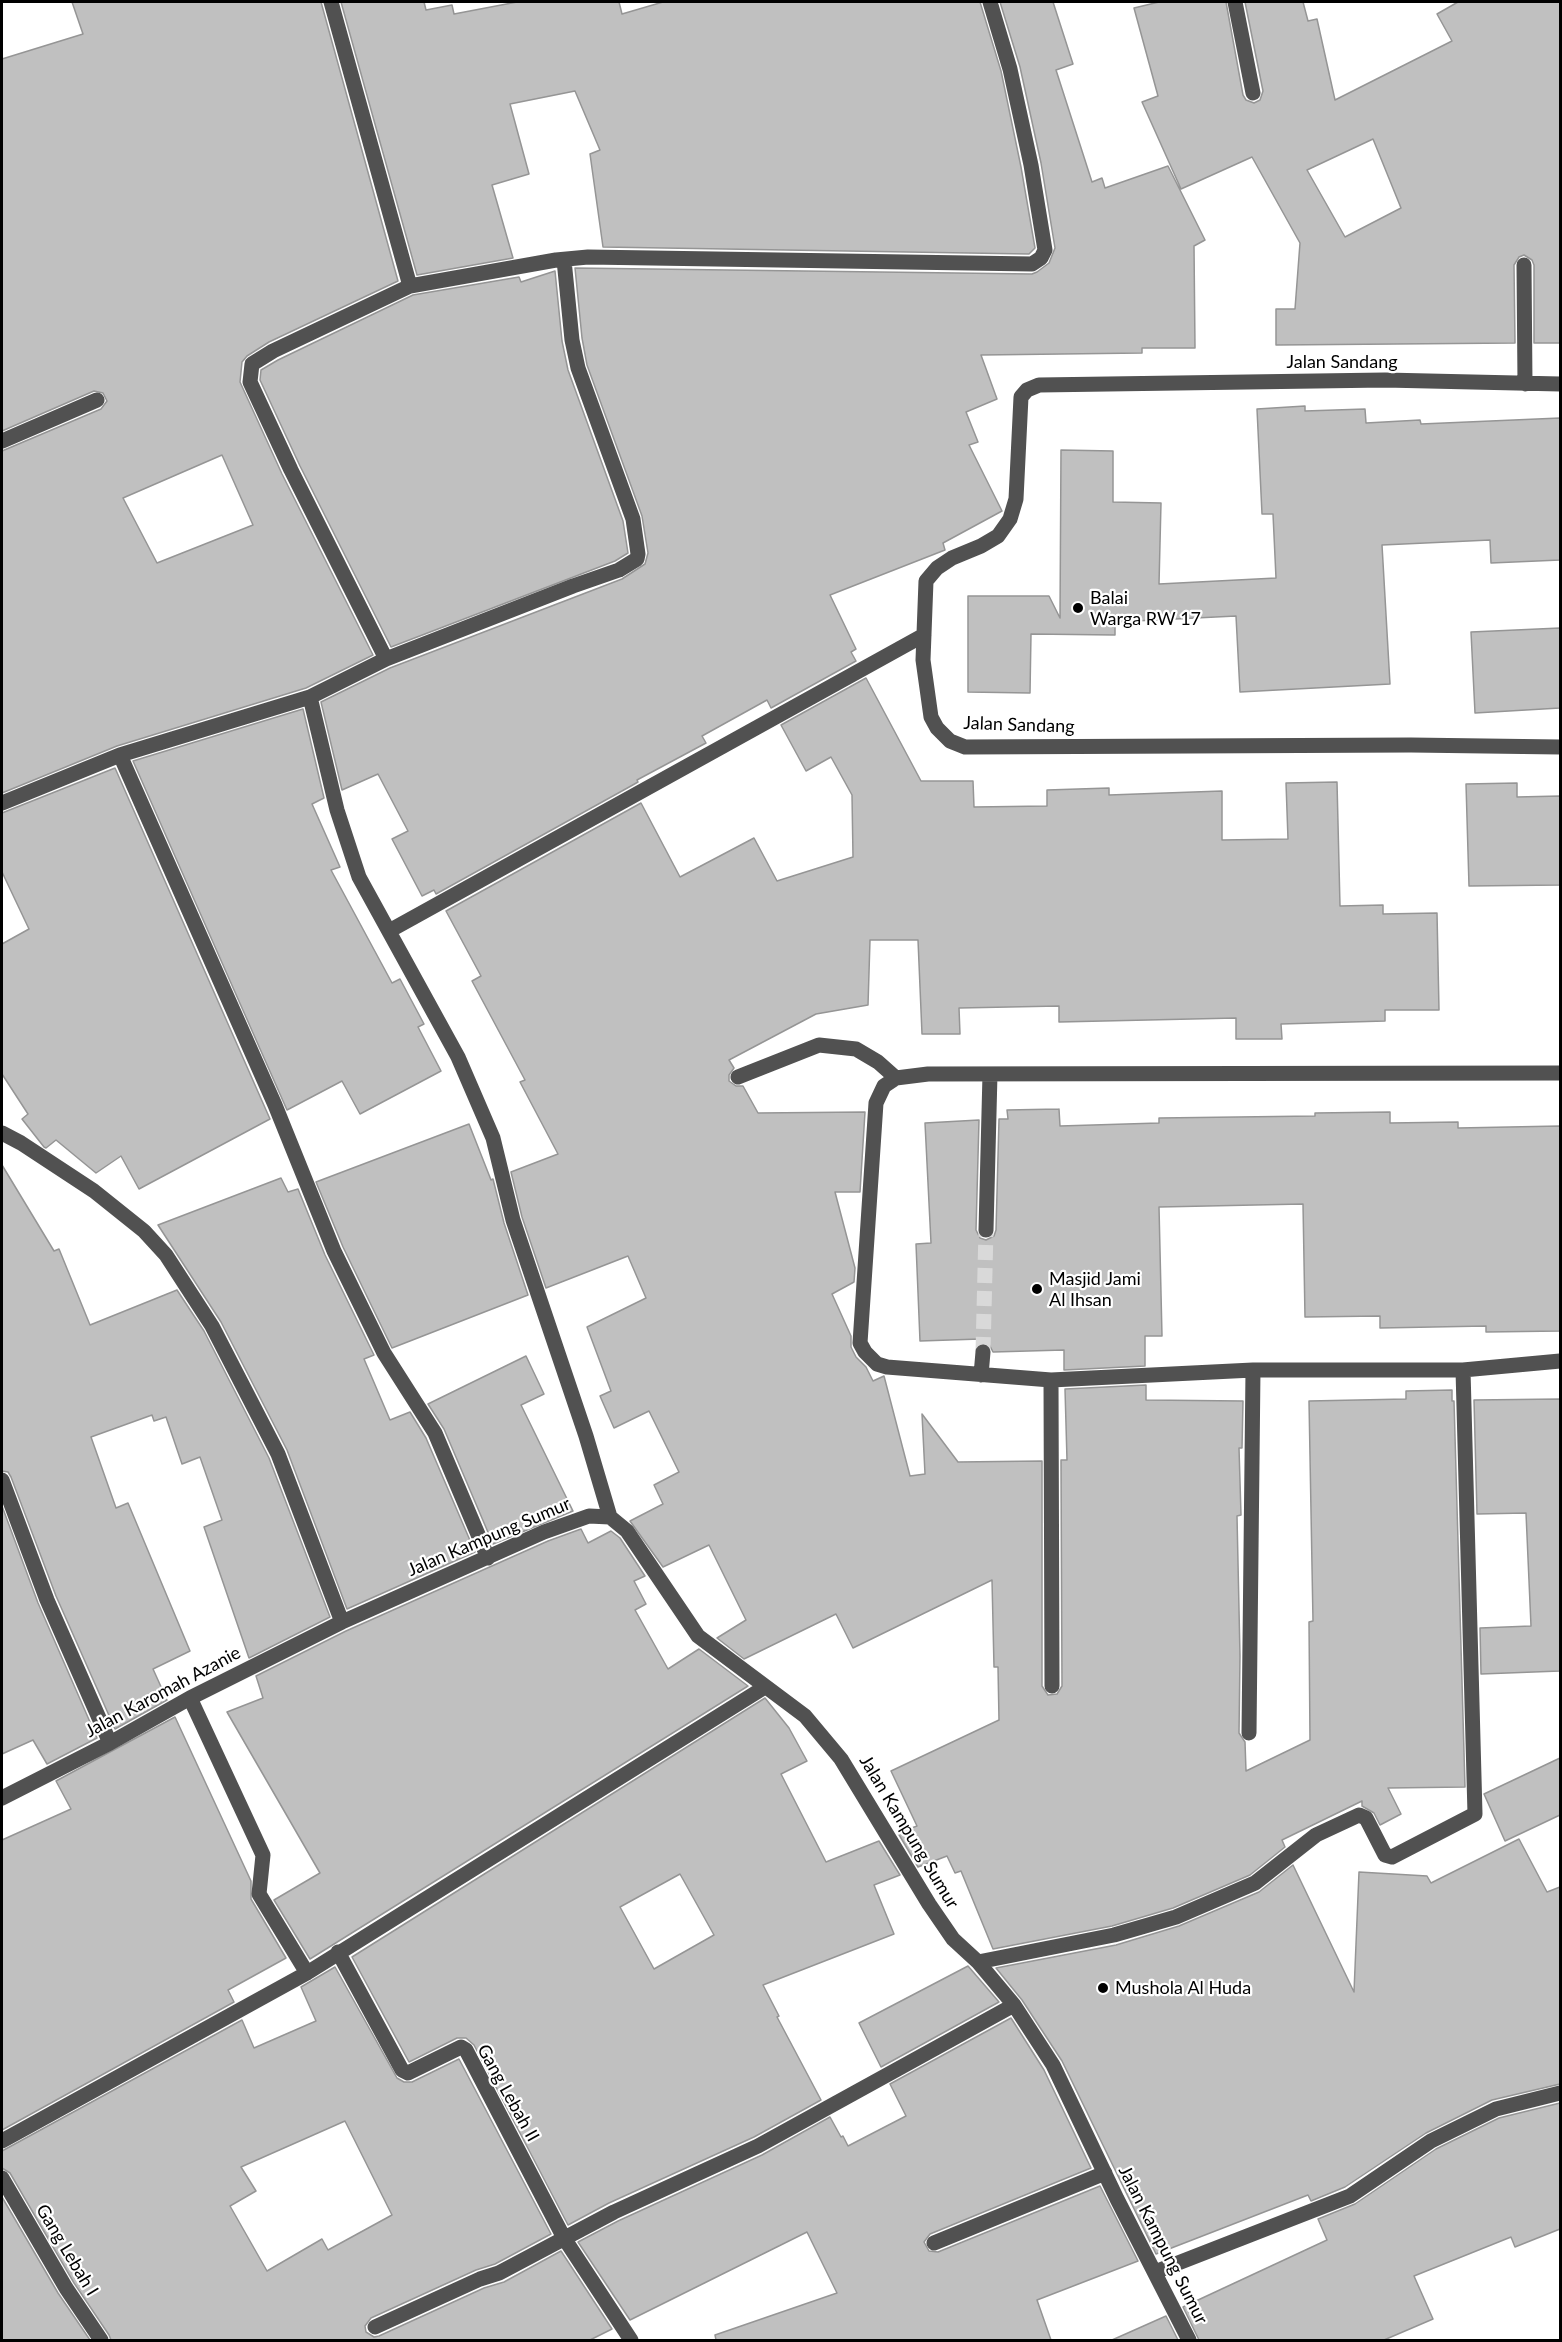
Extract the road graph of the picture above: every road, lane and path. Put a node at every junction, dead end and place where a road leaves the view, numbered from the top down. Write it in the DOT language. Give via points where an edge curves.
graph roads {
  1 [pos="331,2"];
  2 [pos="990,2"];
  3 [pos="1235,2"];
  4 [pos="1252,93"];
  5 [pos="564,260"];
  6 [pos="1524,265"];
  7 [pos="411,286"];
  8 [pos="1525,384"];
  9 [pos="1560,384"];
  10 [pos="97,400"];
  11 [pos="2,441"];
  12 [pos="924,635"];
  13 [pos="386,660"];
  14 [pos="310,698"];
  15 [pos="1560,747"];
  16 [pos="120,755"];
  17 [pos="2,803"];
  18 [pos="389,931"];
  19 [pos="1560,1073"];
  20 [pos="990,1074"];
  21 [pos="738,1077"];
  22 [pos="896,1078"];
  23 [pos="2,1133"];
  24 [pos="986,1230"];
  25 [pos="983,1352"];
  26 [pos="1560,1361"];
  27 [pos="1253,1370"];
  28 [pos="1463,1370"];
  29 [pos="981,1375"];
  30 [pos="1051,1380"];
  31 [pos="2,1480"];
  32 [pos="610,1517"];
  33 [pos="488,1558"];
  34 [pos="342,1622"];
  35 [pos="1052,1686"];
  36 [pos="765,1687"];
  37 [pos="190,1698"];
  38 [pos="1249,1733"];
  39 [pos="110,1743"];
  40 [pos="2,1798"];
  41 [pos="338,1952"];
  42 [pos="978,1962"];
  43 [pos="307,1973"];
  44 [pos="1014,2005"];
  45 [pos="1560,2093"];
  46 [pos="2,2141"];
  47 [pos="1105,2173"];
  48 [pos="2,2178"];
  49 [pos="564,2238"];
  50 [pos="934,2243"];
  51 [pos="1155,2272"];
  52 [pos="375,2327"];
  53 [pos="101,2340"];
  54 [pos="631,2340"];
  55 [pos="1190,2340"];
  1 -- 7 [label="street"];
  2 -- 5 [label="street" via="1010,69 1045,250 1032,264 588,257"];
  3 -- 4 [label="street"];
  5 -- 7 [label="street"];
  5 -- 13 [label="street" via="578,368 633,519 637,559 619,570"];
  6 -- 8 [label="street"];
  7 -- 13 [label="street" via="273,351 252,364 250,382"];
  8 -- 9 [label="street, Jalan Sandang"];
  8 -- 12 [label="street, Jalan Sandang" via="1385,380 1038,384 1021,397 1016,499 1010,519 998,536 952,558 926,581"];
  10 -- 11 [label="street"];
  12 -- 15 [label="street, Jalan Sandang" via="923,660 931,717 950,741 965,747"];
  12 -- 18 [label="street"];
  13 -- 14 [label="street"];
  14 -- 16 [label="street"];
  14 -- 18 [label="street" via="337,810 359,877"];
  16 -- 17 [label="street"];
  16 -- 33 [label="street" via="270,1094 334,1251 384,1353 435,1433"];
  18 -- 32 [label="street" via="458,1057 493,1138 513,1220"];
  19 -- 20 [label="street"];
  20 -- 22 [label="street"];
  20 -- 24 [label="street"];
  21 -- 22 [label="street" via="819,1045 856,1049"];
  22 -- 29 [label="street" via="884,1086 876,1102 860,1343 877,1364 887,1367"];
  23 -- 34 [label="street" via="94,1191 144,1231 166,1255 213,1326 278,1454"];
  25 -- 29 [label="street"];
  26 -- 28 [label="street"];
  27 -- 28 [label="street"];
  27 -- 30 [label="street"];
  27 -- 38 [label="street"];
  28 -- 42 [label="street" via="1475,1814 1392,1857 1385,1855 1366,1818 1359,1815 1316,1835 1255,1883 1176,1917 1114,1935"];
  29 -- 30 [label="street"];
  30 -- 35 [label="street"];
  31 -- 39 [label="street" via="46,1600"];
  32 -- 33 [label="street, Jalan Kampung Sumur" via="580,1519"];
  32 -- 36 [label="street, Jalan Kampung Sumur" via="627,1531 698,1636"];
  33 -- 34 [label="street, Jalan Kampung Sumur"];
  34 -- 37 [label="street, Jalan Karomah Azanie"];
  36 -- 41 [label="street"];
  36 -- 42 [label="street, Jalan Kampung Sumur" via="806,1716 841,1759 929,1904 953,1939"];
  37 -- 39 [label="street, Jalan Karomah Azanie"];
  37 -- 43 [label="street" via="263,1855 259,1894"];
  39 -- 40 [label="street, Jalan Karomah Azanie"];
  41 -- 43 [label="street"];
  41 -- 49 [label="street, Gang Lebah II" via="402,2070 408,2073 461,2047 466,2050"];
  42 -- 44 [label="street, Jalan Kampung Sumur"];
  43 -- 46 [label="street"];
  44 -- 47 [label="street, Jalan Kampung Sumur" via="1053,2066"];
  44 -- 49 [label="street" via="758,2146"];
  45 -- 51 [label="street" via="1496,2109 1431,2141 1350,2196"];
  47 -- 50 [label="street"];
  47 -- 51 [label="street, Jalan Kampung Sumur"];
  48 -- 53 [label="street, Gang Lebah I"];
  49 -- 52 [label="street" via="499,2273"];
  49 -- 54 [label="street"];
  51 -- 55 [label="street, Jalan Kampung Sumur"];
}
